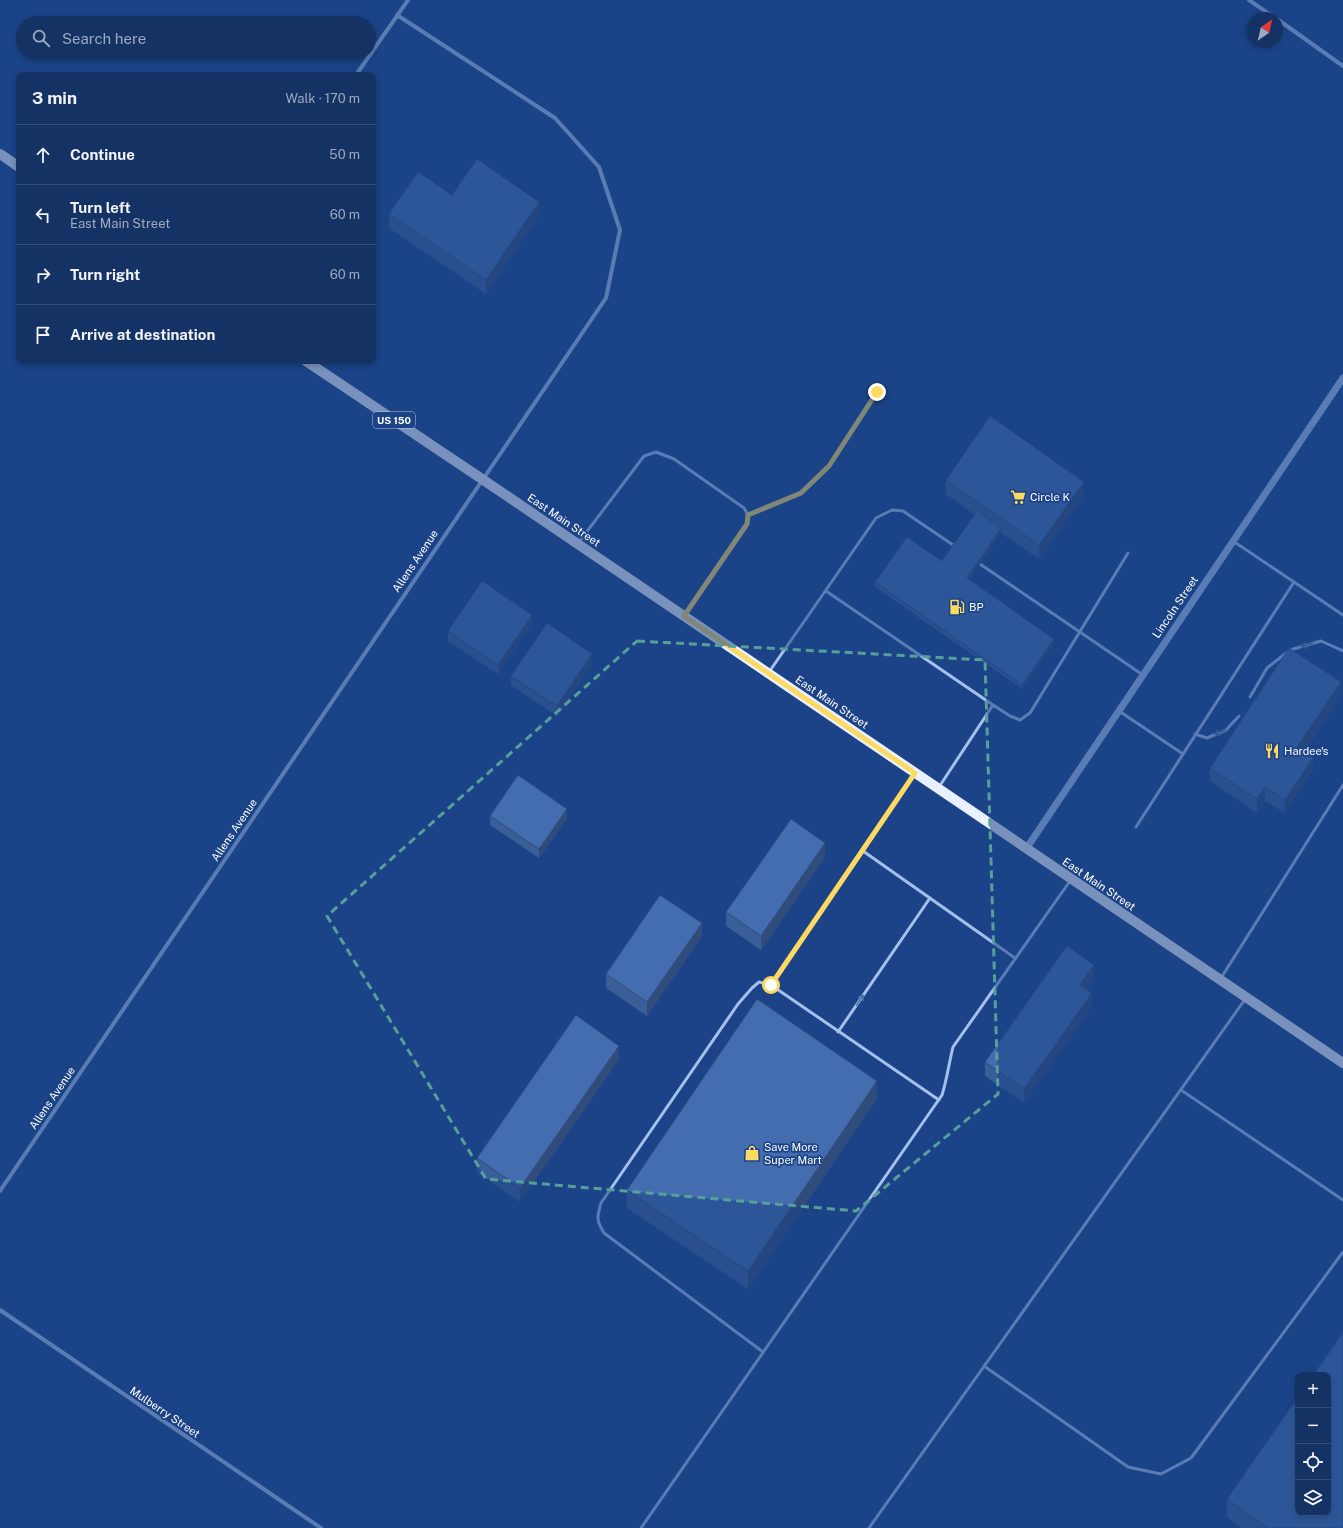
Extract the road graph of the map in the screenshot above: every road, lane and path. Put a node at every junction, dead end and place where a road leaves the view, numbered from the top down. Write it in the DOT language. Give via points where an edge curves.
graph roads {
  1 [pos="408,0"];
  2 [pos="1249,0"];
  3 [pos="1266,12"];
  4 [pos="397,15"];
  5 [pos="1283,24"];
  6 [pos="376,46"];
  7 [pos="366,60"];
  8 [pos="1343,66"];
  9 [pos="358,72"];
  10 [pos="0,154"];
  11 [pos="16,165"];
  12 [pos="310,364"];
  13 [pos="1343,378"];
  14 [pos="877,392"];
  15 [pos="482,479"];
  16 [pos="748,515"];
  17 [pos="1233,541"];
  18 [pos="578,544"];
  19 [pos="956,547"];
  20 [pos="1128,552"];
  21 [pos="980,564"];
  22 [pos="1294,582"];
  23 [pos="826,591"];
  24 [pos="1343,615"];
  25 [pos="684,616"];
  26 [pos="1080,632"];
  27 [pos="1343,651"];
  28 [pos="768,674"];
  29 [pos="1143,675"];
  30 [pos="1250,697"];
  31 [pos="993,705"];
  32 [pos="1119,711"];
  33 [pos="1239,716"];
  34 [pos="1195,734"];
  35 [pos="1183,754"];
  36 [pos="915,773"];
  37 [pos="1343,785"];
  38 [pos="938,789"];
  39 [pos="1136,827"];
  40 [pos="1026,849"];
  41 [pos="863,851"];
  42 [pos="1071,879"];
  43 [pos="930,898"];
  44 [pos="1015,958"];
  45 [pos="1220,980"];
  46 [pos="771,985"];
  47 [pos="1247,998"];
  48 [pos="838,1032"];
  49 [pos="1343,1063"];
  50 [pos="1181,1090"];
  51 [pos="939,1100"];
  52 [pos="0,1191"];
  53 [pos="1343,1200"];
  54 [pos="1343,1252"];
  55 [pos="0,1310"];
  56 [pos="763,1352"];
  57 [pos="984,1366"];
  58 [pos="321,1528"];
  59 [pos="641,1528"];
  60 [pos="869,1528"];
  1 -- 4 [label="street"];
  2 -- 3 [label="street"];
  4 -- 6 [label="street"];
  4 -- 15 [label="street, Allens Avenue" via="555,118 599,167 620,230 606,298"];
  5 -- 8 [label="street"];
  7 -- 9 [label="street"];
  10 -- 11 [label="main road"];
  12 -- 15 [label="main road, East Main Street / US 150"];
  13 -- 17 [label="street, Lincoln Street"];
  14 -- 16 [label="lane" via="829,466 801,493"];
  15 -- 18 [label="main road, East Main Street / US 150"];
  15 -- 52 [label="street, Allens Avenue"];
  16 -- 18 [label="lane" via="744,508 674,459 656,452 644,456"];
  16 -- 25 [label="lane" via="747,524"];
  17 -- 22 [label="lane"];
  17 -- 29 [label="street, Lincoln Street"];
  18 -- 25 [label="main road, East Main Street / US 150"];
  19 -- 23 [label="lane" via="903,511 892,510 876,518"];
  20 -- 26 [label="lane"];
  21 -- 26 [label="lane"];
  22 -- 24 [label="lane"];
  22 -- 34 [label="lane"];
  23 -- 28 [label="lane"];
  23 -- 31 [label="lane"];
  25 -- 28 [label="main road, East Main Street / US 150"];
  26 -- 29 [label="lane"];
  26 -- 31 [label="lane" via="1030,714 1020,720"];
  27 -- 30 [label="lane, one-way" via="1321,641 1290,650 1267,668"];
  28 -- 36 [label="main road, East Main Street / US 150"];
  29 -- 32 [label="street, Lincoln Street"];
  31 -- 38 [label="lane"];
  32 -- 35 [label="lane"];
  32 -- 40 [label="street, Lincoln Street"];
  33 -- 34 [label="lane, one-way" via="1226,730 1207,738"];
  34 -- 35 [label="lane"];
  35 -- 39 [label="lane"];
  36 -- 38 [label="main road, East Main Street / US 150"];
  36 -- 41 [label="lane"];
  37 -- 45 [label="lane"];
  38 -- 40 [label="main road, East Main Street / US 150"];
  40 -- 42 [label="main road, East Main Street / US 150"];
  41 -- 43 [label="lane"];
  41 -- 46 [label="lane"];
  42 -- 44 [label="lane"];
  42 -- 45 [label="main road, East Main Street / US 150"];
  43 -- 44 [label="lane"];
  48 -- 43 [label="lane, one-way"];
  44 -- 51 [label="lane" via="953,1047 948,1074"];
  45 -- 47 [label="main road, East Main Street / US 150"];
  46 -- 48 [label="lane"];
  46 -- 56 [label="lane" via="759,982 738,1004 601,1203 597,1216 604,1233"];
  47 -- 49 [label="main road, East Main Street / US 150"];
  47 -- 50 [label="lane"];
  48 -- 51 [label="lane"];
  50 -- 53 [label="lane"];
  50 -- 57 [label="lane"];
  51 -- 56 [label="lane"];
  54 -- 57 [label="lane" via="1191,1458 1161,1474 1128,1467"];
  55 -- 58 [label="street, Mulberry Street"];
  56 -- 59 [label="lane"];
  57 -- 60 [label="lane"];
}
